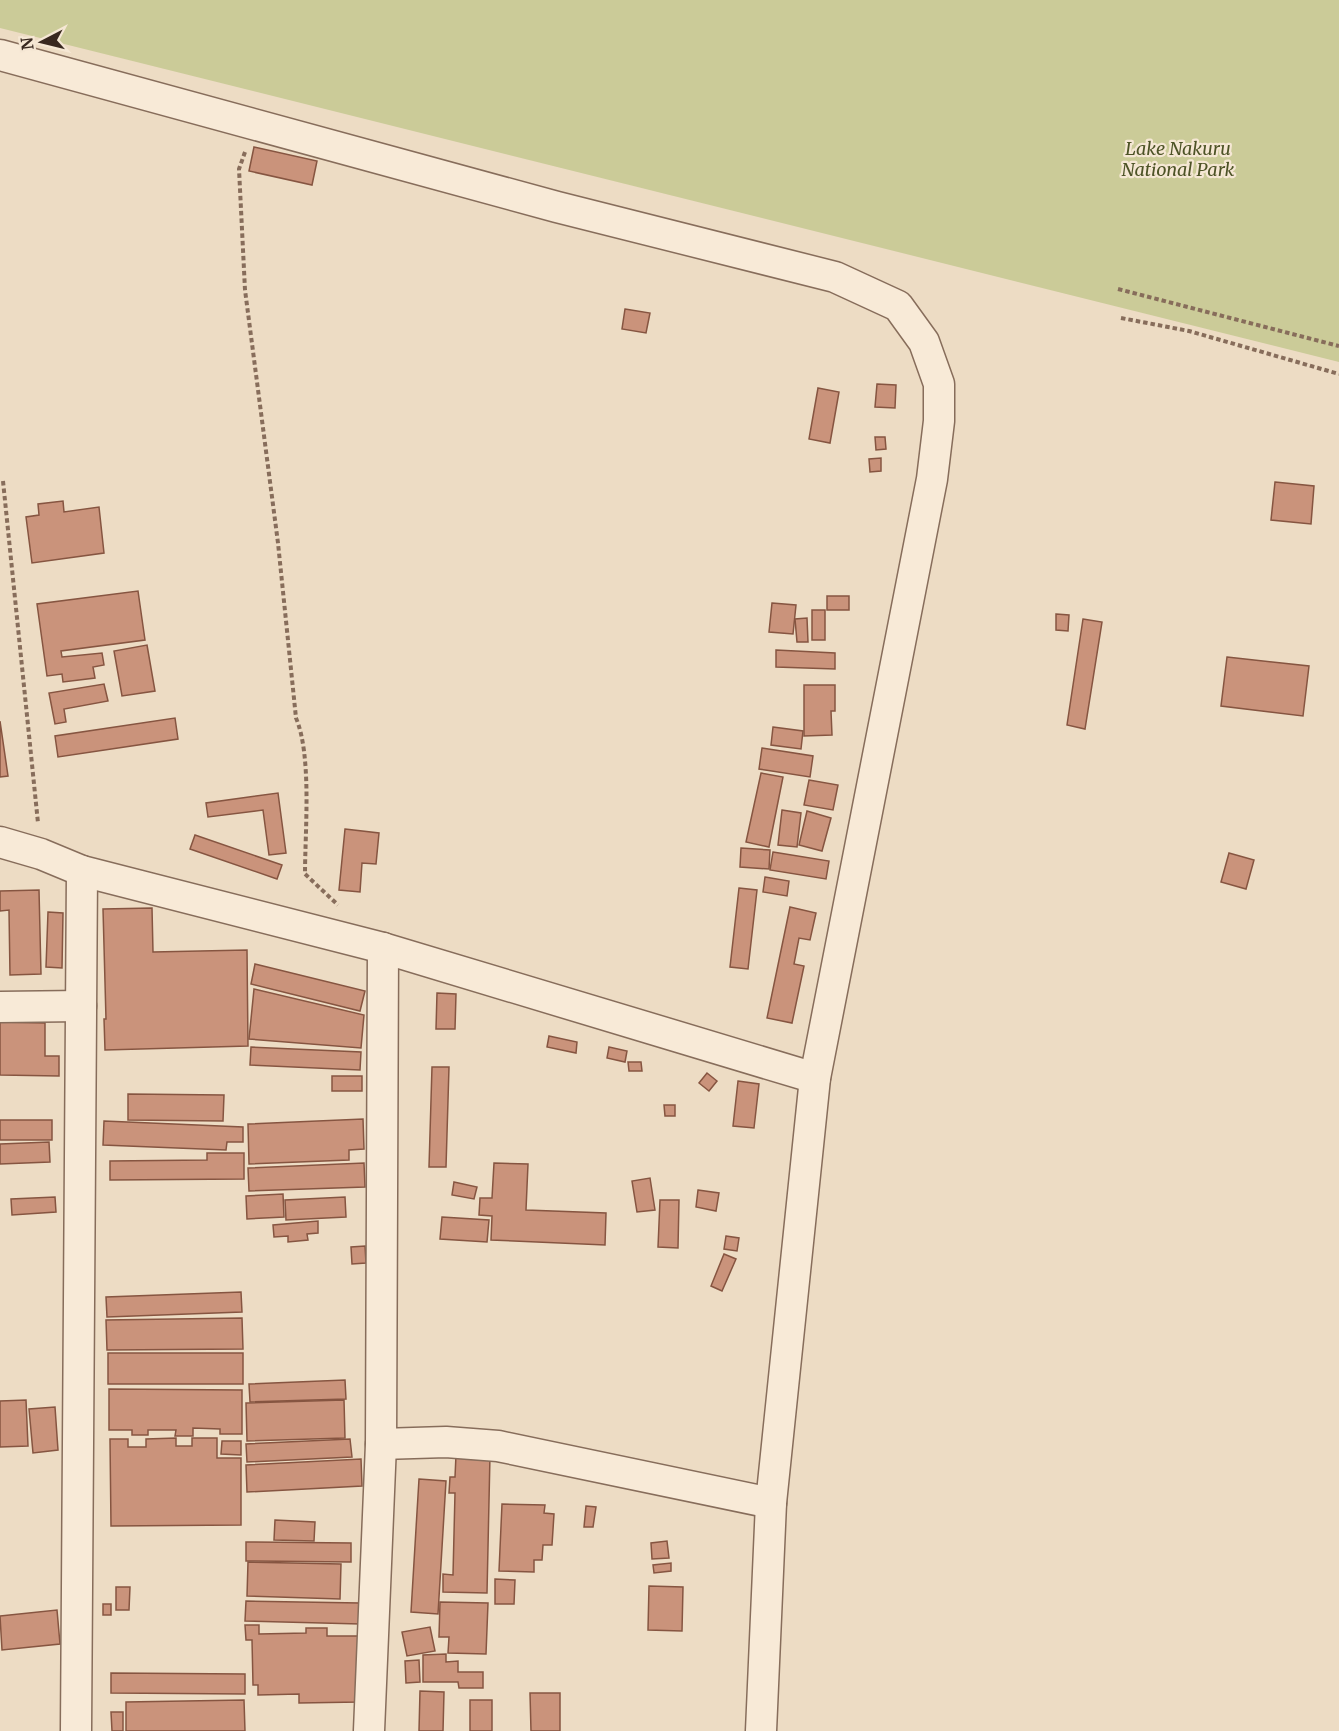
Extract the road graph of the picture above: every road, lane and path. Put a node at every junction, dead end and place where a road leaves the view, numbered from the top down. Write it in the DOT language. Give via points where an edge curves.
graph roads {
  1 [pos="0,55"];
  2 [pos="253,125"];
  3 [pos="1118,289"];
  4 [pos="1121,318"];
  5 [pos="1339,346"];
  6 [pos="1339,374"];
  7 [pos="3,481"];
  8 [pos="0,842"];
  9 [pos="41,854"];
  10 [pos="82,871"];
  11 [pos="344,911"];
  12 [pos="383,948"];
  13 [pos="81,1006"];
  14 [pos="0,1007"];
  15 [pos="814,1078"];
  16 [pos="381,1444"];
  17 [pos="771,1503"];
  18 [pos="76,1731"];
  19 [pos="369,1731"];
  20 [pos="760,1731"];
  1 -- 2 [label="street"];
  2 -- 11 [label="path" via="239,169 242,250 296,718 303,747 305,874"];
  2 -- 15 [label="street" via="835,277 898,306 924,342 939,384 932,480"];
  3 -- 5 [label="path"];
  4 -- 6 [label="path" via="1189,331"];
  7 -- 9 [label="path"];
  8 -- 9 [label="street"];
  9 -- 10 [label="street"];
  10 -- 12 [label="street"];
  10 -- 13 [label="street"];
  12 -- 15 [label="street"];
  12 -- 16 [label="street"];
  13 -- 14 [label="street"];
  13 -- 18 [label="street"];
  15 -- 17 [label="street"];
  16 -- 17 [label="street" via="446,1442 498,1446"];
  16 -- 19 [label="street"];
  17 -- 20 [label="street"];
}
